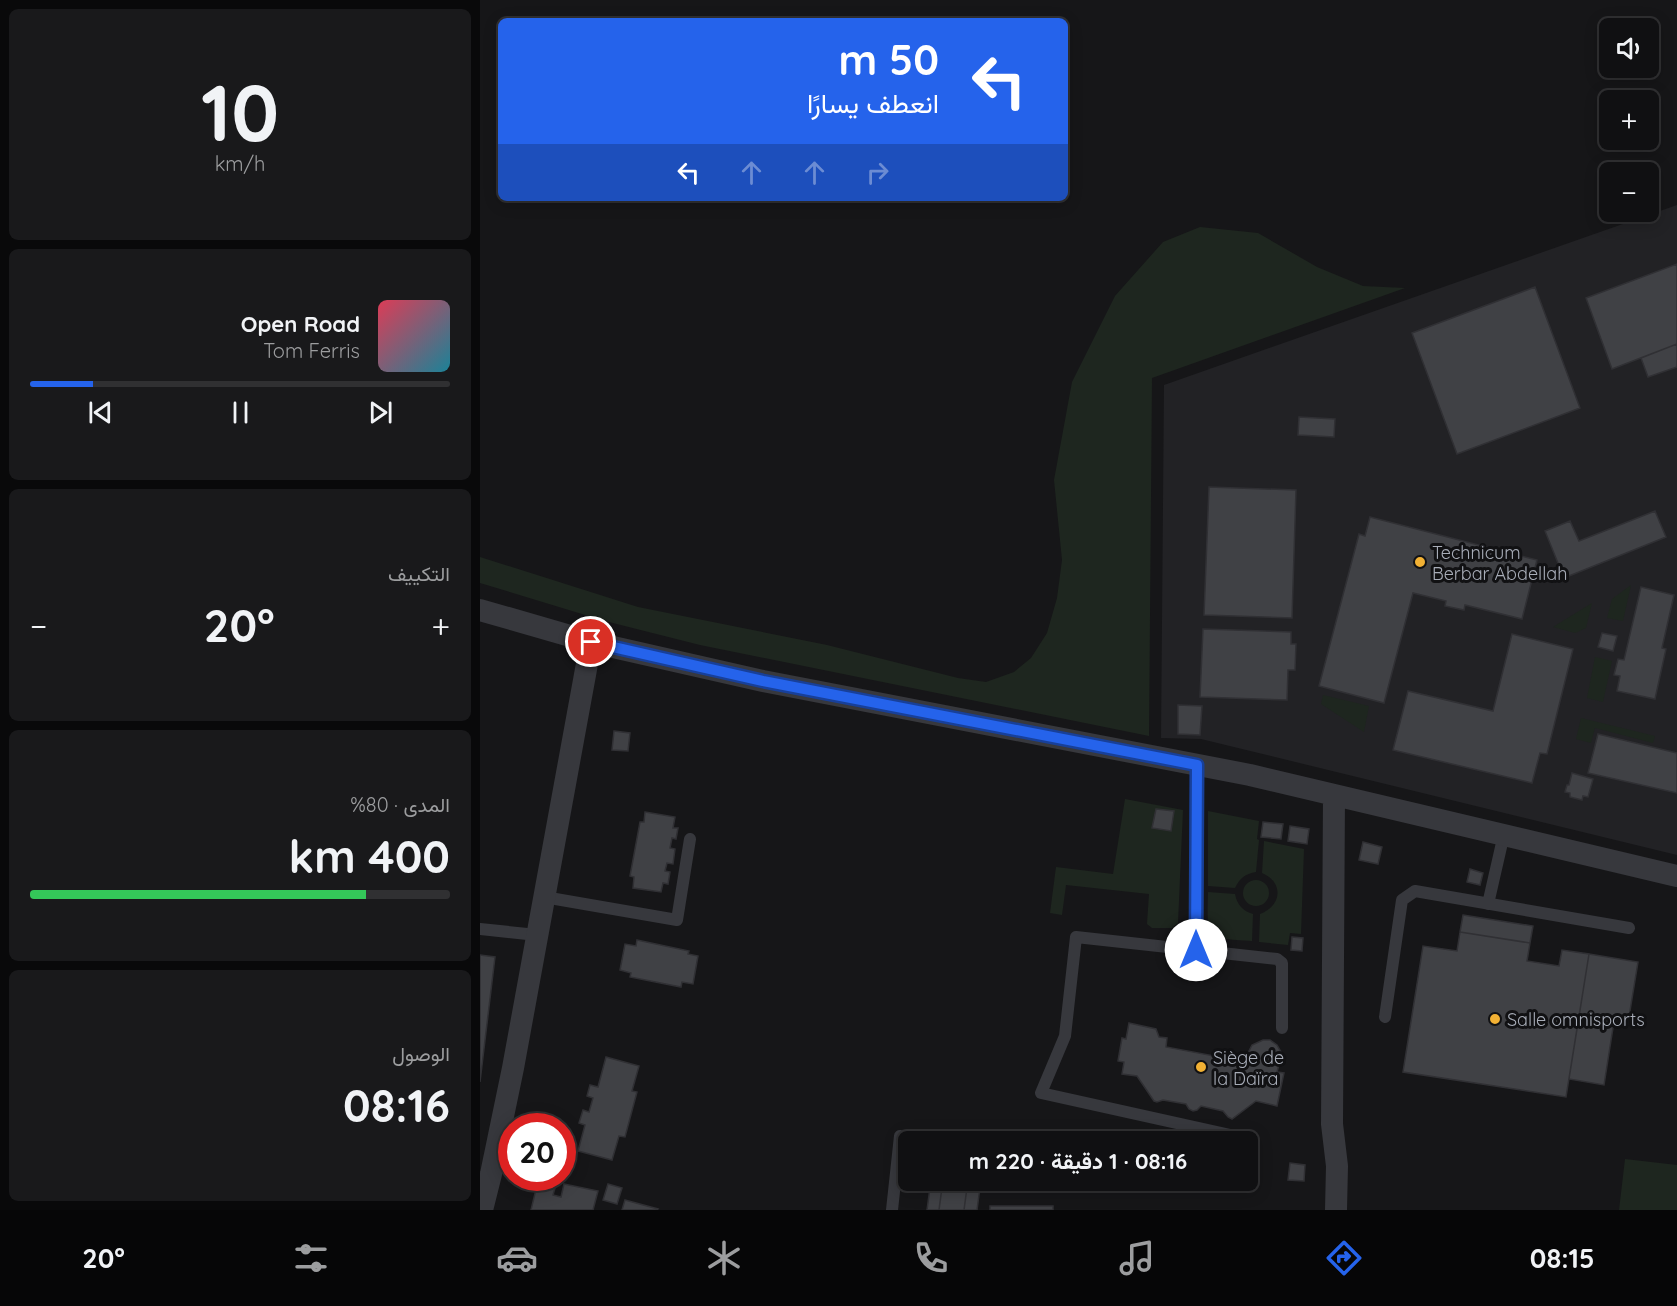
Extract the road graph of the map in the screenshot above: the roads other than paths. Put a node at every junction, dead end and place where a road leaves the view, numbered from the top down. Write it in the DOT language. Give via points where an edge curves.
graph roads {
  1 [pos="480,610"];
  2 [pos="591,642"];
  3 [pos="1197,765"];
  4 [pos="1334,795"];
  5 [pos="1504,834"];
  6 [pos="690,839"];
  7 [pos="1677,876"];
  8 [pos="544,897"];
  9 [pos="1488,904"];
  10 [pos="1629,928"];
  11 [pos="480,929"];
  12 [pos="537,935"];
  13 [pos="1196,950"];
  14 [pos="1385,1017"];
  15 [pos="1282,1028"];
  16 [pos="1212,1131"];
  17 [pos="898,1154"];
  18 [pos="482,1210"];
  19 [pos="892,1210"];
  20 [pos="1336,1210"];
  1 -- 2 [label="street"];
  2 -- 3 [label="street" via="763,681"];
  2 -- 8 [label="street"];
  3 -- 4 [label="street"];
  3 -- 13 [label="lane"];
  4 -- 5 [label="street"];
  4 -- 20 [label="street" via="1332,1124 1337,1166"];
  5 -- 7 [label="street"];
  5 -- 9 [label="lane"];
  6 -- 8 [label="lane" via="677,920"];
  8 -- 12 [label="street"];
  9 -- 10 [label="lane"];
  9 -- 14 [label="lane" via="1415,891 1402,900"];
  11 -- 12 [label="lane"];
  12 -- 18 [label="street"];
  13 -- 15 [label="lane" via="1277,959 1282,963"];
  13 -- 16 [label="lane" via="1076,937 1065,1036 1041,1093"];
  17 -- 19 [label="lane"];
}
